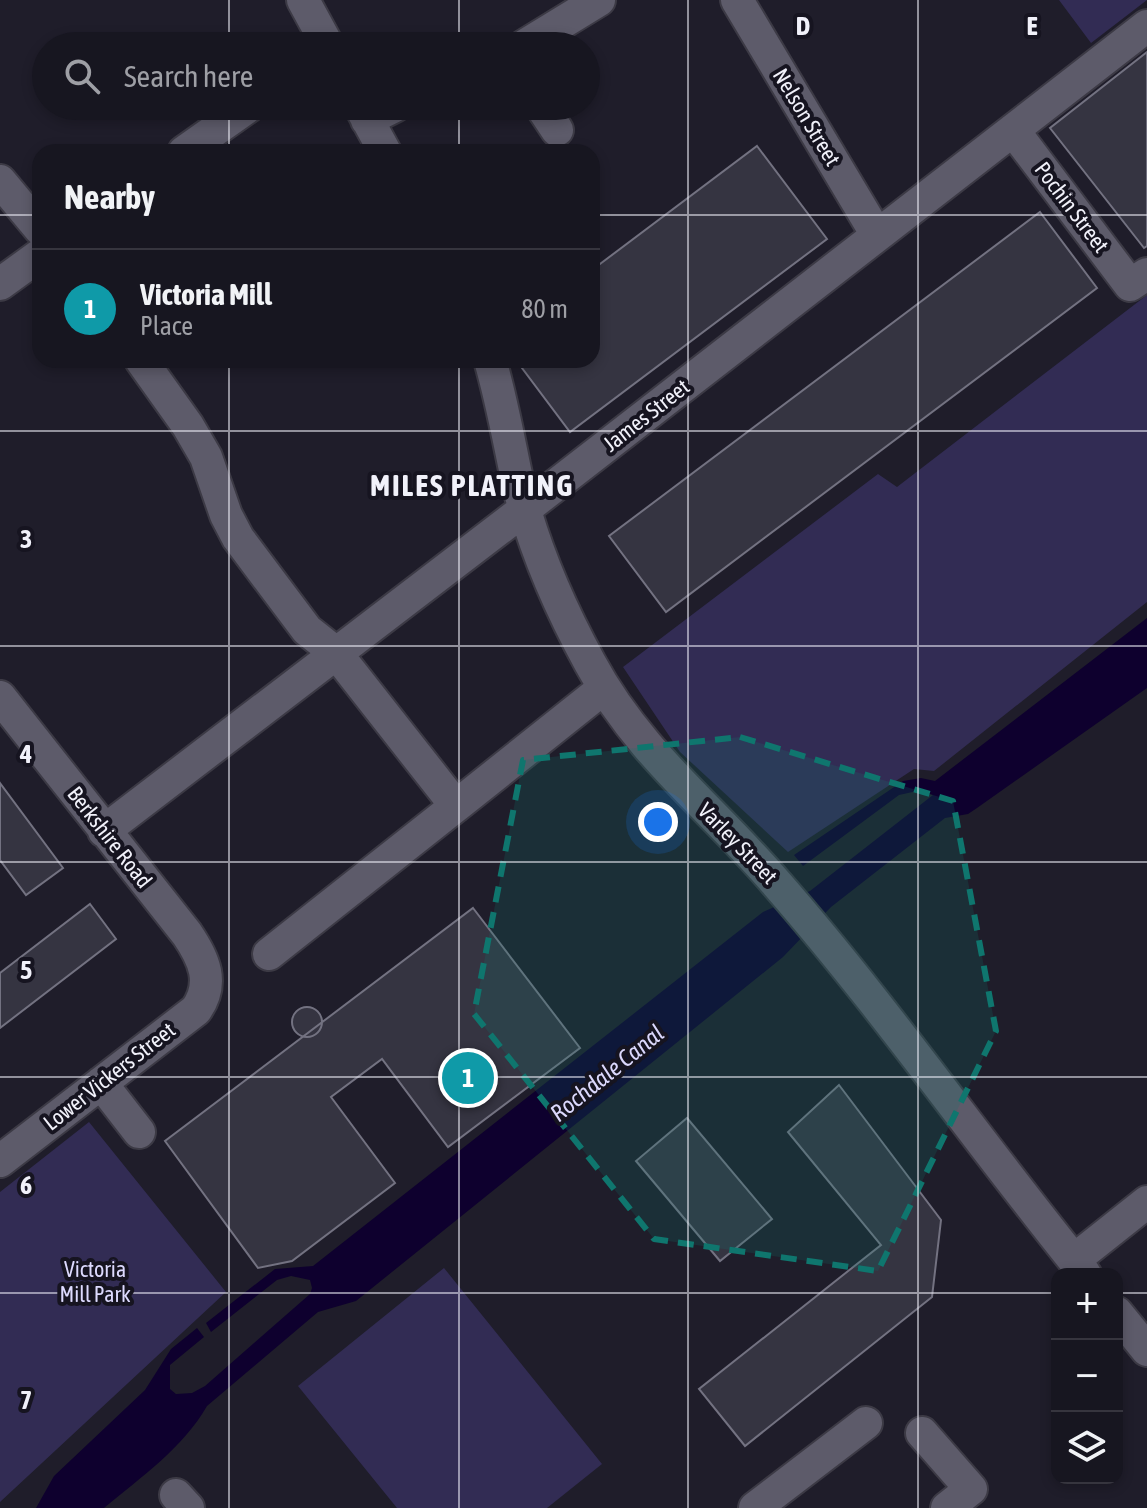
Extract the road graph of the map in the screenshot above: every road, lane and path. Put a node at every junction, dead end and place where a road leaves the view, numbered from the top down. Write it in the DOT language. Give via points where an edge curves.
graph roads {
  1 [pos="303,0"];
  2 [pos="737,0"];
  3 [pos="588,3"];
  4 [pos="1147,26"];
  5 [pos="320,32"];
  6 [pos="545,32"];
  7 [pos="229,120"];
  8 [pos="376,120"];
  9 [pos="1013,130"];
  10 [pos="195,144"];
  11 [pos="383,144"];
  12 [pos="0,181"];
  13 [pos="32,219"];
  14 [pos="877,235"];
  15 [pos="32,261"];
  16 [pos="1139,280"];
  17 [pos="0,284"];
  18 [pos="147,368"];
  19 [pos="493,368"];
  20 [pos="525,509"];
  21 [pos="336,653"];
  22 [pos="604,688"];
  23 [pos="0,697"];
  24 [pos="456,806"];
  25 [pos="104,831"];
  26 [pos="269,954"];
  27 [pos="208,984"];
  28 [pos="101,1083"];
  29 [pos="139,1132"];
  30 [pos="3,1154"];
  31 [pos="1147,1202"];
  32 [pos="1079,1267"];
  33 [pos="1123,1320"];
  34 [pos="1147,1350"];
  35 [pos="866,1423"];
  36 [pos="922,1433"];
  37 [pos="774,1503"];
  38 [pos="947,1508"];
  1 -- 5 [label="street"];
  2 -- 14 [label="street, Nelson Street"];
  3 -- 6 [label="street"];
  4 -- 9 [label="street, James Street"];
  7 -- 10 [label="street"];
  8 -- 11 [label="street"];
  9 -- 14 [label="street, James Street"];
  9 -- 16 [label="street, Pochin Street"];
  12 -- 13 [label="street"];
  14 -- 20 [label="street, James Street"];
  15 -- 17 [label="street"];
  18 -- 21 [label="street" via="206,457 238,538 307,630"];
  19 -- 20 [label="street, Varley Street"];
  20 -- 21 [label="street, James Street"];
  20 -- 22 [label="street, Varley Street" via="561,603"];
  21 -- 24 [label="street"];
  21 -- 25 [label="street, James Street"];
  22 -- 24 [label="street"];
  22 -- 32 [label="street, Varley Street" via="650,752 778,885 830,948"];
  23 -- 25 [label="street, Berkshire Road"];
  24 -- 26 [label="street"];
  25 -- 27 [label="street, Berkshire Road" via="196,948"];
  27 -- 28 [label="street, Lower Vickers Street" via="196,1010"];
  28 -- 29 [label="street"];
  28 -- 30 [label="street, Lower Vickers Street"];
  31 -- 32 [label="street"];
  33 -- 34 [label="street"];
  35 -- 37 [label="street"];
  36 -- 38 [label="street" via="971,1489"];
}
